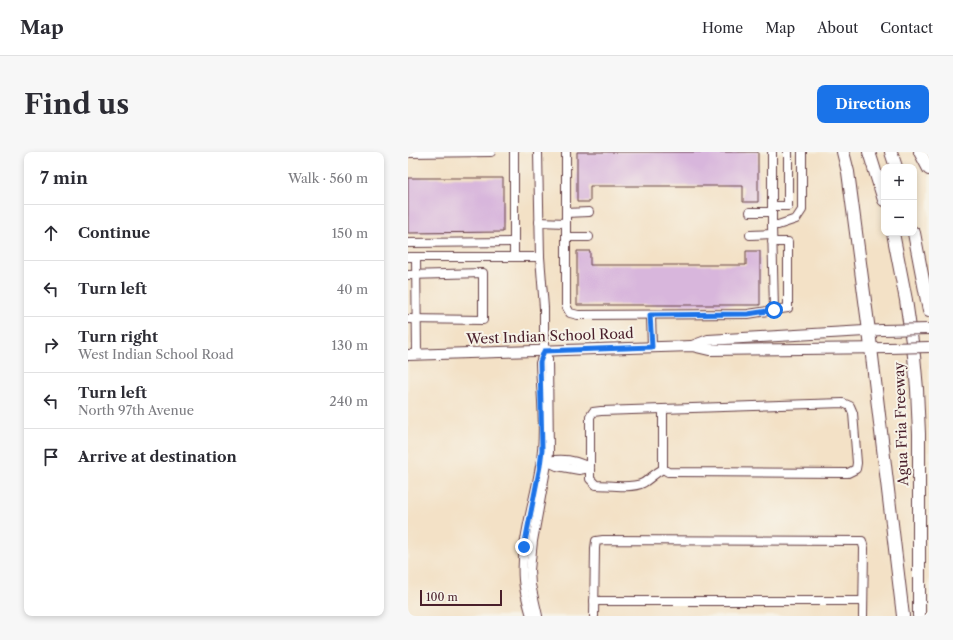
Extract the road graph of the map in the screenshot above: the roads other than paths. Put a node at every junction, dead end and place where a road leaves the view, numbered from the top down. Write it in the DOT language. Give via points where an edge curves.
graph roads {
  1 [pos="491,152"];
  2 [pos="514,152"];
  3 [pos="538,152"];
  4 [pos="566,152"];
  5 [pos="772,152"];
  6 [pos="788,152"];
  7 [pos="802,152"];
  8 [pos="843,152"];
  9 [pos="869,152"];
  10 [pos="891,152"];
  11 [pos="920,152"];
  12 [pos="408,153"];
  13 [pos="895,164"];
  14 [pos="929,169"];
  15 [pos="881,190"];
  16 [pos="772,209"];
  17 [pos="589,212"];
  18 [pos="750,212"];
  19 [pos="566,213"];
  20 [pos="539,222"];
  21 [pos="566,223"];
  22 [pos="772,225"];
  23 [pos="750,235"];
  24 [pos="893,236"];
  25 [pos="915,236"];
  26 [pos="566,237"];
  27 [pos="589,237"];
  28 [pos="772,238"];
  29 [pos="514,242"];
  30 [pos="408,243"];
  31 [pos="412,257"];
  32 [pos="514,257"];
  33 [pos="540,257"];
  34 [pos="412,275"];
  35 [pos="774,310"];
  36 [pos="929,311"];
  37 [pos="650,315"];
  38 [pos="412,319"];
  39 [pos="929,328"];
  40 [pos="869,331"];
  41 [pos="692,346"];
  42 [pos="652,347"];
  43 [pos="929,347"];
  44 [pos="877,348"];
  45 [pos="544,351"];
  46 [pos="412,355"];
  47 [pos="663,409"];
  48 [pos="545,460"];
  49 [pos="590,468"];
  50 [pos="663,469"];
  51 [pos="526,569"];
  52 [pos="594,601"];
  53 [pos="863,601"];
  54 [pos="531,616"];
  55 [pos="538,616"];
  56 [pos="594,616"];
  57 [pos="863,616"];
  58 [pos="903,616"];
  59 [pos="919,616"];
  1 -- 12 [label="street"];
  2 -- 29 [label="street"];
  3 -- 20 [label="street"];
  4 -- 19 [label="street"];
  5 -- 16 [label="street"];
  6 -- 16 [label="street" via="788,206"];
  7 -- 22 [label="street" via="802,210 796,220"];
  8 -- 40 [label="highway" via="848,172"];
  9 -- 15 [label="highway"];
  10 -- 13 [label="highway"];
  11 -- 14 [label="highway"];
  16 -- 18 [label="street"];
  16 -- 22 [label="street"];
  17 -- 19 [label="street"];
  19 -- 21 [label="street"];
  20 -- 21 [label="street"];
  20 -- 33 [label="street"];
  21 -- 26 [label="street"];
  22 -- 28 [label="street"];
  23 -- 28 [label="street"];
  24 -- 59 [label="highway, Agua Fria Freeway" via="906,300 917,389"];
  25 -- 36 [label="highway"];
  26 -- 27 [label="street"];
  26 -- 37 [label="street" via="566,306 570,313"];
  28 -- 35 [label="street"];
  28 -- 35 [label="street" via="788,242 788,308"];
  29 -- 30 [label="street"];
  29 -- 32 [label="street"];
  31 -- 32 [label="street"];
  31 -- 34 [label="street"];
  32 -- 33 [label="street"];
  33 -- 45 [label="street"];
  34 -- 38 [label="street"];
  34 -- 38 [label="street" via="483,274 483,320"];
  35 -- 37 [label="street" via="748,314"];
  37 -- 42 [label="street"];
  38 -- 46 [label="street"];
  39 -- 40 [label="main road, West Indian School Road, bridge"];
  40 -- 41 [label="main road, West Indian School Road" via="708,340"];
  40 -- 44 [label="highway"];
  41 -- 42 [label="main road, West Indian School Road"];
  41 -- 44 [label="main road, West Indian School Road" via="709,350"];
  42 -- 45 [label="main road, West Indian School Road"];
  43 -- 44 [label="main road, West Indian School Road, bridge"];
  44 -- 58 [label="highway"];
  45 -- 46 [label="main road, West Indian School Road"];
  45 -- 48 [label="street" via="548,359 550,439"];
  47 -- 49 [label="street" via="593,412 590,417"];
  47 -- 50 [label="street"];
  47 -- 50 [label="street" via="843,403 850,406 853,412 857,463 856,469 848,473 668,472"];
  48 -- 49 [label="street" via="557,466 578,470"];
  48 -- 51 [label="street" via="533,541"];
  49 -- 50 [label="street" via="590,479 596,485 636,486"];
  51 -- 54 [label="street" via="523,581"];
  51 -- 55 [label="street"];
  52 -- 53 [label="street"];
  52 -- 53 [label="street" via="596,541 603,540 862,541"];
  52 -- 56 [label="street"];
  53 -- 57 [label="street"];
}
